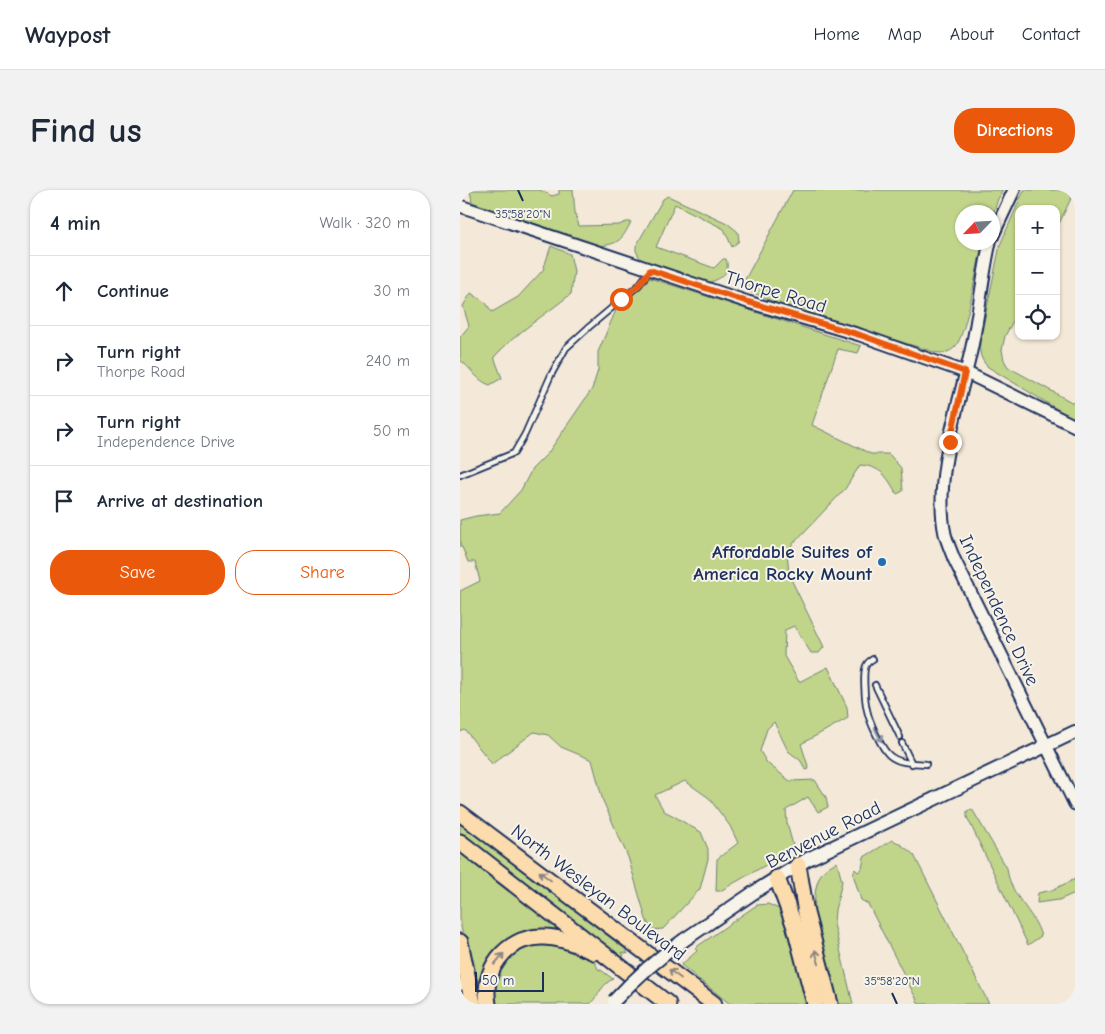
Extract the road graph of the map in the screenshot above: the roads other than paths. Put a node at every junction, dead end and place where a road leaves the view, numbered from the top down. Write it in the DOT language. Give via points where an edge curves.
graph roads {
  1 [pos="1014,190"];
  2 [pos="460,206"];
  3 [pos="1000,220"];
  4 [pos="989,250"];
  5 [pos="650,270"];
  6 [pos="965,372"];
  7 [pos="1075,426"];
  8 [pos="460,476"];
  9 [pos="873,659"];
  10 [pos="874,684"];
  11 [pos="1075,732"];
  12 [pos="900,737"];
  13 [pos="902,743"];
  14 [pos="1046,745"];
  15 [pos="912,764"];
  16 [pos="926,764"];
  17 [pos="460,802"];
  18 [pos="1075,804"];
  19 [pos="460,813"];
  20 [pos="460,842"];
  21 [pos="521,858"];
  22 [pos="798,866"];
  23 [pos="777,878"];
  24 [pos="461,948"];
  25 [pos="608,957"];
  26 [pos="460,988"];
  27 [pos="613,1002"];
  28 [pos="473,1004"];
  29 [pos="488,1004"];
  30 [pos="668,1004"];
  31 [pos="714,1004"];
  32 [pos="815,1004"];
  33 [pos="830,1004"];
  1 -- 3 [label="street"];
  2 -- 5 [label="street, Thorpe Road"];
  4 -- 6 [label="street, Independence Drive"];
  5 -- 6 [label="street, Thorpe Road" via="860,335"];
  5 -- 8 [label="lane" via="639,285 566,348 514,453"];
  6 -- 7 [label="street, Thorpe Road"];
  6 -- 14 [label="street, Independence Drive" via="943,483 945,534 954,559"];
  9 -- 15 [label="lane, one-way" via="865,665 869,718 887,753 894,759"];
  10 -- 12 [label="lane"];
  11 -- 14 [label="main road, Benvenue Road"];
  13 -- 15 [label="lane"];
  14 -- 18 [label="street, Independence Drive"];
  14 -- 22 [label="main road, Benvenue Road"];
  15 -- 16 [label="lane"];
  17 -- 21 [label="highway"];
  19 -- 21 [label="highway, North Wesleyan Boulevard"];
  20 -- 25 [label="highway"];
  31 -- 21 [label="highway, North Wesleyan Boulevard, one-way"];
  22 -- 23 [label="main road, Benvenue Road"];
  33 -- 22 [label="highway, one-way" via="808,921"];
  23 -- 27 [label="main road, Benvenue Road, bridge" via="662,956"];
  23 -- 32 [label="highway" via="795,927"];
  24 -- 26 [label="lane"];
  24 -- 28 [label="highway"];
  29 -- 25 [label="highway, one-way" via="486,986 492,967 499,956 523,940 555,938"];
  25 -- 30 [label="highway"];
}
